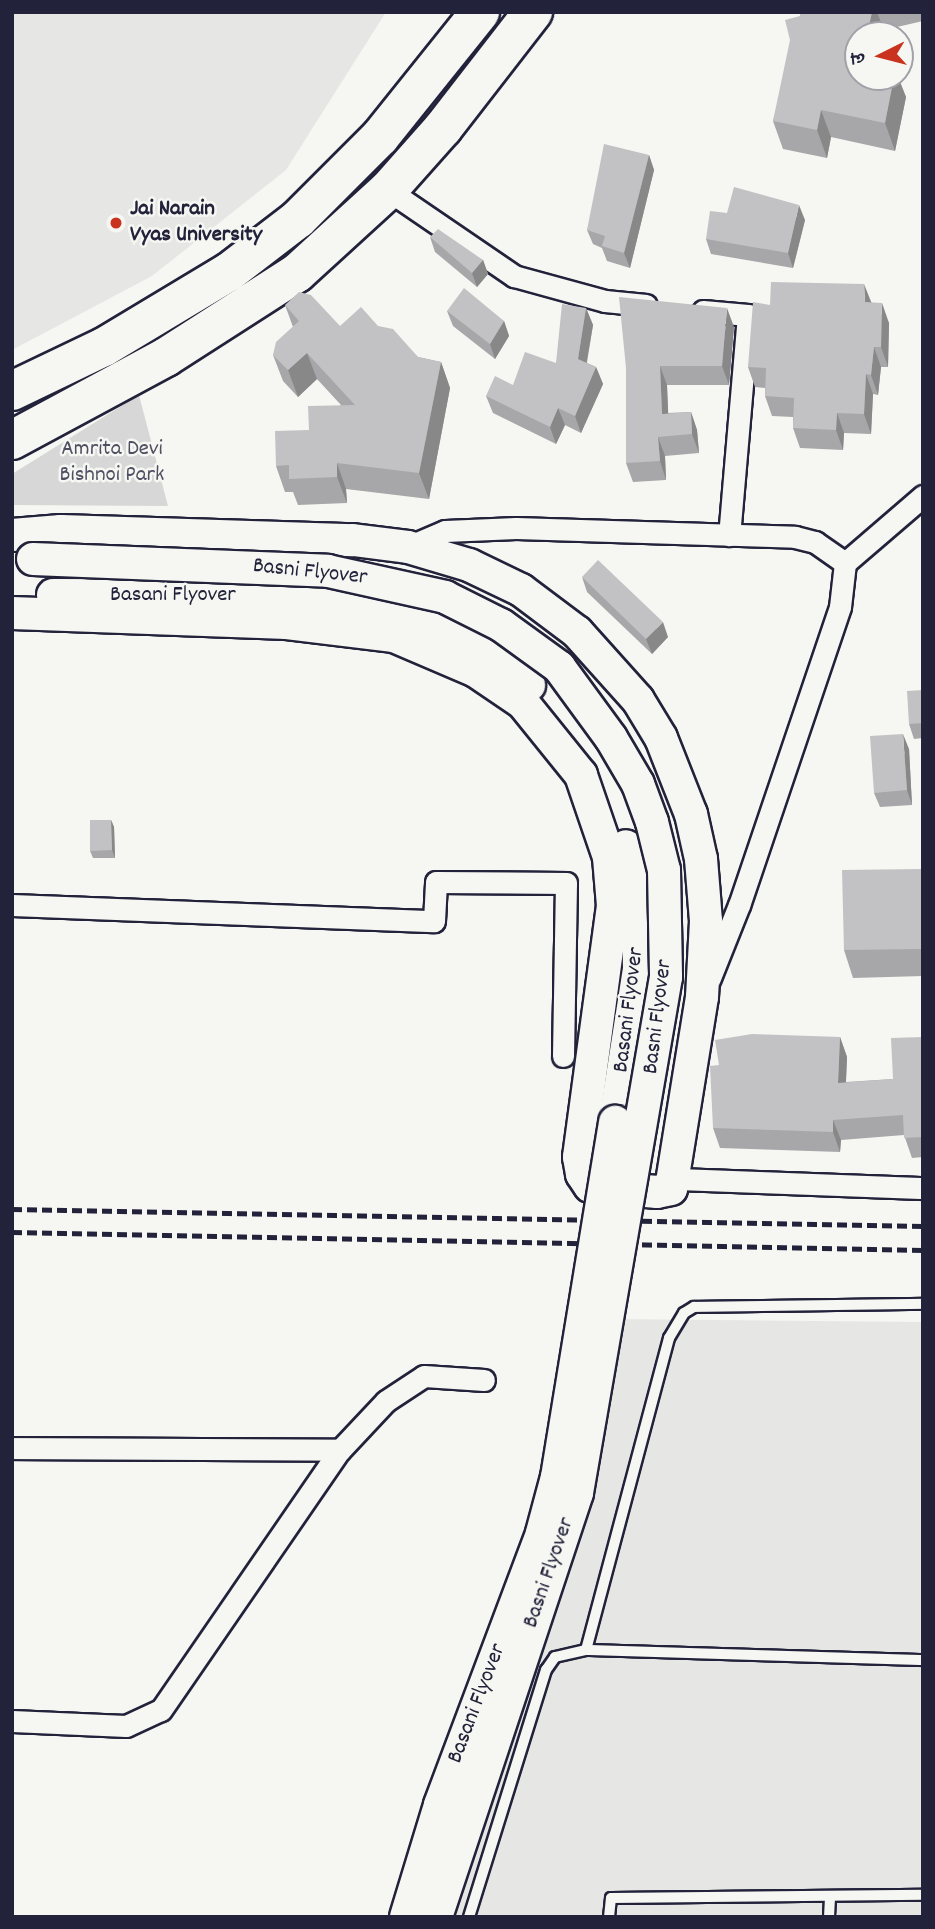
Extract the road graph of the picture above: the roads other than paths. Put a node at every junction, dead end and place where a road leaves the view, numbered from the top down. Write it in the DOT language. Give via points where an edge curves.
graph roads {
  1 [pos="480,12"];
  2 [pos="533,12"];
  3 [pos="388,190"];
  4 [pos="12,391"];
  5 [pos="12,440"];
  6 [pos="923,496"];
  7 [pos="12,535"];
  8 [pos="729,535"];
  9 [pos="408,547"];
  10 [pos="22,559"];
  11 [pos="845,563"];
  12 [pos="17,601"];
  13 [pos="12,905"];
  14 [pos="702,997"];
  15 [pos="563,1056"];
  16 [pos="675,1179"];
  17 [pos="923,1188"];
  18 [pos="923,1304"];
  19 [pos="484,1380"];
  20 [pos="12,1448"];
  21 [pos="340,1450"];
  22 [pos="586,1650"];
  23 [pos="923,1660"];
  24 [pos="12,1721"];
  25 [pos="923,1895"];
  26 [pos="830,1896"];
  27 [pos="406,1917"];
  28 [pos="436,1917"];
  29 [pos="469,1917"];
  30 [pos="609,1917"];
  31 [pos="830,1917"];
  1 -- 4 [label="highway" via="380,137 299,219 229,272 104,347"];
  2 -- 3 [label="highway"];
  3 -- 5 [label="highway" via="297,273 237,314"];
  3 -- 8 [label="street" via="455,240 514,276 605,301 748,315"];
  6 -- 11 [label="street"];
  7 -- 9 [label="main road" via="61,531 353,540"];
  8 -- 9 [label="street" via="516,528 445,531"];
  8 -- 11 [label="street" via="795,537 815,542"];
  9 -- 14 [label="main road" via="469,565 521,590 578,632 638,700 677,776 701,859 706,921"];
  10 -- 28 [label="main road, Basni Flyover, bridge" via="328,571 445,597 501,625 559,667 611,738 638,784 652,822 664,870 666,977 577,1493"];
  11 -- 14 [label="street" via="840,607 739,905"];
  12 -- 16 [label="main road" via="394,636 476,671 523,703 581,775 609,857 613,906 579,1157 582,1174 590,1186 657,1192 671,1189"];
  12 -- 27 [label="main road, Basani Flyover, bridge" via="291,596 354,601 410,616 489,652 564,718 606,782 619,819 638,908 639,969 573,1396 542,1533 440,1805"];
  13 -- 15 [label="street" via="434,921 436,881 566,883"];
  14 -- 16 [label="main road"];
  16 -- 17 [label="street"];
  18 -- 22 [label="lane" via="694,1307 684,1312 669,1338"];
  19 -- 21 [label="street" via="424,1376 386,1401"];
  20 -- 21 [label="street"];
  21 -- 24 [label="street" via="161,1710 126,1726"];
  22 -- 23 [label="lane"];
  22 -- 29 [label="lane" via="555,1657 546,1670"];
  25 -- 26 [label="lane"];
  26 -- 30 [label="lane" via="611,1898"];
  26 -- 31 [label="lane"];
}
